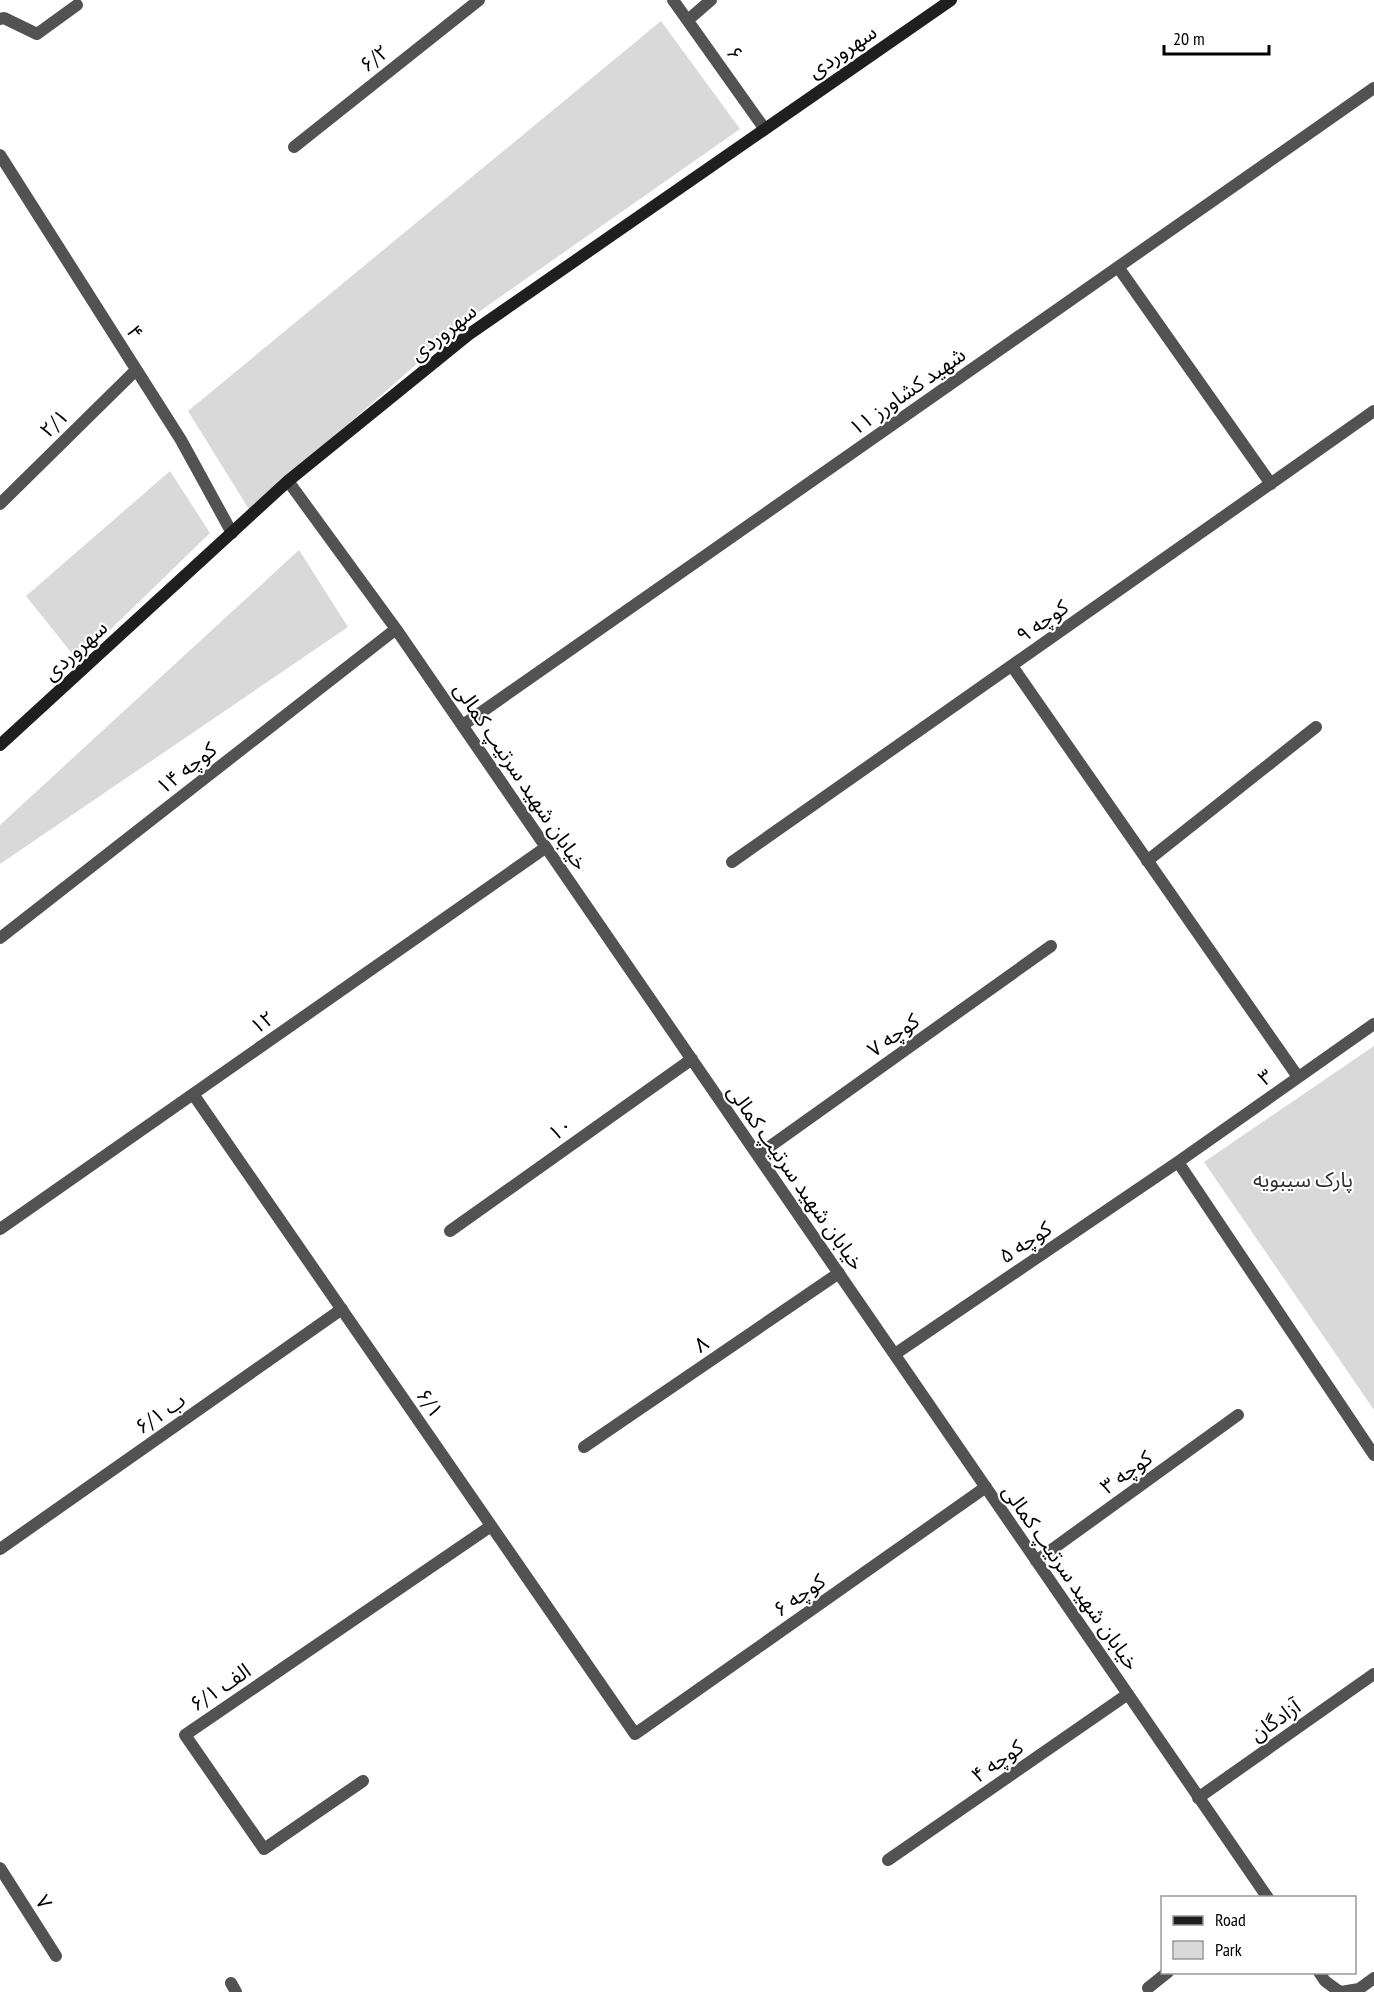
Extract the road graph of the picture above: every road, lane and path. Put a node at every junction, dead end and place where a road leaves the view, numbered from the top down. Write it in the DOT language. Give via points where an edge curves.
graph roads {
  1 [pos="479,0"];
  2 [pos="673,0"];
  3 [pos="711,0"];
  4 [pos="951,0"];
  5 [pos="77,5"];
  6 [pos="0,19"];
  7 [pos="688,20"];
  8 [pos="1374,88"];
  9 [pos="764,128"];
  10 [pos="294,147"];
  11 [pos="0,155"];
  12 [pos="1118,267"];
  13 [pos="136,370"];
  14 [pos="1374,411"];
  15 [pos="288,481"];
  16 [pos="1271,484"];
  17 [pos="0,504"];
  18 [pos="232,533"];
  19 [pos="396,629"];
  20 [pos="1012,666"];
  21 [pos="463,725"];
  22 [pos="1316,727"];
  23 [pos="0,745"];
  24 [pos="545,848"];
  25 [pos="1148,861"];
  26 [pos="732,862"];
  27 [pos="0,938"];
  28 [pos="1051,946"];
  29 [pos="1374,1024"];
  30 [pos="692,1059"];
  31 [pos="1298,1077"];
  32 [pos="193,1094"];
  33 [pos="758,1155"];
  34 [pos="1178,1162"];
  35 [pos="0,1229"];
  36 [pos="450,1231"];
  37 [pos="839,1274"];
  38 [pos="342,1309"];
  39 [pos="895,1354"];
  40 [pos="1238,1414"];
  41 [pos="584,1448"];
  42 [pos="1374,1455"];
  43 [pos="986,1487"];
  44 [pos="491,1526"];
  45 [pos="0,1549"];
  46 [pos="1036,1561"];
  47 [pos="1374,1674"];
  48 [pos="1128,1694"];
  49 [pos="635,1734"];
  50 [pos="363,1781"];
  51 [pos="1198,1798"];
  52 [pos="888,1860"];
  53 [pos="0,1868"];
  54 [pos="1267,1896"];
  55 [pos="56,1956"];
  56 [pos="1166,1974"];
  57 [pos="1320,1974"];
  58 [pos="1374,1978"];
  59 [pos="1148,1988"];
  60 [pos="1340,1992"];
  1 -- 10 [label="street, ۶/۲"];
  2 -- 7 [label="street, ۶"];
  3 -- 7 [label="street"];
  4 -- 9 [label="street, سهروردی"];
  5 -- 6 [label="street" via="37,34"];
  7 -- 9 [label="street, ۶"];
  8 -- 12 [label="street, ۱۱ شهید کشاورز"];
  9 -- 15 [label="street, سهروردی" via="468,335"];
  11 -- 13 [label="street, ۴"];
  12 -- 16 [label="street"];
  12 -- 21 [label="street, ۱۱ شهید کشاورز"];
  13 -- 17 [label="street, ۲/۱"];
  13 -- 18 [label="street, ۴"];
  14 -- 16 [label="street, کوچه ۹"];
  15 -- 18 [label="street, سهروردی"];
  15 -- 19 [label="street, خیابان شهید سرتیپ کمالی"];
  16 -- 20 [label="street, کوچه ۹"];
  18 -- 23 [label="street, سهروردی"];
  19 -- 21 [label="street, خیابان شهید سرتیپ کمالی"];
  19 -- 27 [label="street, کوچه ۱۴"];
  20 -- 25 [label="street"];
  20 -- 26 [label="street, کوچه ۹"];
  21 -- 24 [label="street, خیابان شهید سرتیپ کمالی"];
  22 -- 25 [label="street"];
  24 -- 30 [label="street, خیابان شهید سرتیپ کمالی"];
  24 -- 32 [label="street, ۱۲"];
  25 -- 31 [label="street"];
  28 -- 33 [label="street, کوچه ۷"];
  29 -- 31 [label="street, ۳"];
  30 -- 33 [label="street, خیابان شهید سرتیپ کمالی"];
  30 -- 36 [label="street, ۱۰"];
  31 -- 34 [label="street, ۳"];
  32 -- 35 [label="street, ۱۲"];
  32 -- 38 [label="street, ۶/۱"];
  33 -- 37 [label="street, خیابان شهید سرتیپ کمالی"];
  34 -- 39 [label="street, کوچه ۵"];
  34 -- 42 [label="street"];
  37 -- 39 [label="street, خیابان شهید سرتیپ کمالی"];
  37 -- 41 [label="street, ۸"];
  38 -- 44 [label="street, ۶/۱"];
  38 -- 45 [label="street, ۶/۱ ب"];
  39 -- 43 [label="street, خیابان شهید سرتیپ کمالی"];
  40 -- 46 [label="street, کوچه ۳"];
  43 -- 46 [label="street, خیابان شهید سرتیپ کمالی"];
  43 -- 49 [label="street, کوچه ۶"];
  44 -- 49 [label="street, ۶/۱"];
  44 -- 50 [label="street, ۶/۱ الف" via="185,1735 264,1849"];
  46 -- 48 [label="street, خیابان شهید سرتیپ کمالی"];
  47 -- 51 [label="street, آزادگان"];
  48 -- 51 [label="street, خیابان شهید سرتیپ کمالی"];
  48 -- 52 [label="street, کوچه ۴"];
  51 -- 54 [label="street, خیابان شهید سرتیپ کمالی"];
  53 -- 55 [label="street, ۷"];
  56 -- 59 [label="street"];
  57 -- 60 [label="street"];
  58 -- 60 [label="street" via="1359,1989"];
}
